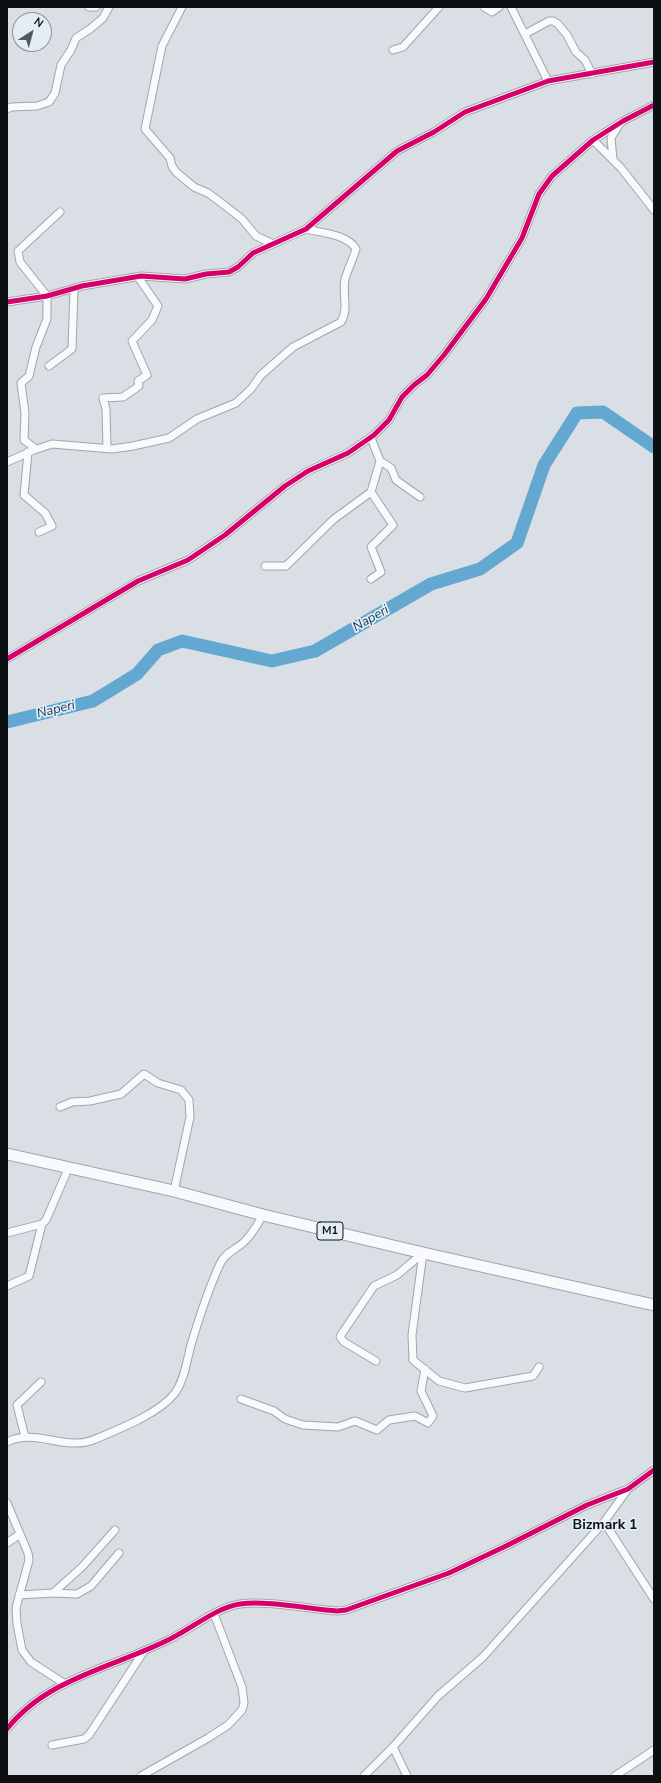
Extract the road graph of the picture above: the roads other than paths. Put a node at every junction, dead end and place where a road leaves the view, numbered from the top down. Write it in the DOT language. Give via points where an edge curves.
graph roads {
  1 [pos="89,7"];
  2 [pos="96,7"];
  3 [pos="109,7"];
  4 [pos="182,7"];
  5 [pos="439,7"];
  6 [pos="484,7"];
  7 [pos="499,7"];
  8 [pos="511,7"];
  9 [pos="525,34"];
  10 [pos="393,50"];
  11 [pos="654,62"];
  12 [pos="592,74"];
  13 [pos="548,81"];
  14 [pos="654,105"];
  15 [pos="7,109"];
  16 [pos="620,123"];
  17 [pos="593,140"];
  18 [pos="613,160"];
  19 [pos="654,210"];
  20 [pos="60,212"];
  21 [pos="306,229"];
  22 [pos="271,243"];
  23 [pos="138,277"];
  24 [pos="74,289"];
  25 [pos="47,296"];
  26 [pos="7,302"];
  27 [pos="49,366"];
  28 [pos="370,438"];
  29 [pos="107,448"];
  30 [pos="36,449"];
  31 [pos="28,452"];
  32 [pos="380,461"];
  33 [pos="7,462"];
  34 [pos="371,492"];
  35 [pos="420,498"];
  36 [pos="39,532"];
  37 [pos="265,566"];
  38 [pos="371,579"];
  39 [pos="7,659"];
  40 [pos="60,1107"];
  41 [pos="7,1154"];
  42 [pos="68,1169"];
  43 [pos="174,1191"];
  44 [pos="263,1214"];
  45 [pos="42,1224"];
  46 [pos="7,1233"];
  47 [pos="423,1253"];
  48 [pos="7,1286"];
  49 [pos="654,1305"];
  50 [pos="376,1361"];
  51 [pos="539,1367"];
  52 [pos="425,1369"];
  53 [pos="41,1382"];
  54 [pos="242,1399"];
  55 [pos="25,1437"];
  56 [pos="7,1442"];
  57 [pos="654,1470"];
  58 [pos="628,1489"];
  59 [pos="7,1503"];
  60 [pos="604,1522"];
  61 [pos="114,1530"];
  62 [pos="20,1534"];
  63 [pos="7,1543"];
  64 [pos="119,1553"];
  65 [pos="53,1593"];
  66 [pos="19,1595"];
  67 [pos="654,1598"];
  68 [pos="214,1614"];
  69 [pos="144,1651"];
  70 [pos="65,1684"];
  71 [pos="7,1729"];
  72 [pos="52,1745"];
  73 [pos="393,1747"];
  74 [pos="654,1750"];
  75 [pos="141,1776"];
  76 [pos="364,1776"];
  77 [pos="407,1776"];
  78 [pos="615,1776"];
  1 -- 2 [label="street"];
  3 -- 15 [label="street" via="103,18 76,38 61,66 55,93 50,102"];
  4 -- 22 [label="street" via="162,46 145,129 170,158 176,172 236,215 256,236"];
  5 -- 10 [label="street" via="403,47"];
  6 -- 7 [label="street" via="492,12"];
  8 -- 9 [label="street"];
  9 -- 12 [label="street" via="553,21 567,35"];
  9 -- 13 [label="street"];
  11 -- 12 [label="street"];
  12 -- 13 [label="street"];
  13 -- 21 [label="street" via="465,112 397,151"];
  14 -- 16 [label="street"];
  16 -- 17 [label="street"];
  16 -- 18 [label="street" via="611,138"];
  17 -- 18 [label="street"];
  17 -- 28 [label="street" via="552,176 539,194 522,238 486,299 428,375 402,397 389,420"];
  18 -- 19 [label="street"];
  20 -- 25 [label="street" via="18,251 20,262"];
  21 -- 22 [label="street"];
  21 -- 29 [label="street" via="346,239 356,249 345,279 346,305 341,322 293,347 236,403 197,419 169,438 133,446"];
  22 -- 23 [label="street" via="229,272 185,279"];
  23 -- 24 [label="street"];
  23 -- 29 [label="street" via="158,306 152,320 132,341 147,375 138,381 140,386 123,397 103,398 106,409"];
  24 -- 25 [label="street"];
  24 -- 27 [label="street" via="72,349"];
  25 -- 26 [label="street"];
  25 -- 30 [label="street" via="47,319 36,347 29,376 21,383 25,414 24,440"];
  28 -- 32 [label="street"];
  28 -- 39 [label="street" via="348,453 308,471 285,486 225,535 188,560 138,581"];
  29 -- 30 [label="street" via="52,444"];
  30 -- 31 [label="street"];
  31 -- 33 [label="street"];
  31 -- 36 [label="street" via="24,495 45,513 52,526"];
  32 -- 34 [label="street"];
  32 -- 35 [label="street" via="391,468 396,480"];
  34 -- 37 [label="street" via="334,518 286,566"];
  34 -- 38 [label="street" via="392,525 370,547 381,572"];
  40 -- 43 [label="street" via="72,1102 121,1094 144,1074 158,1083 180,1090 189,1100 190,1116"];
  41 -- 42 [label="highway, M1"];
  42 -- 43 [label="highway, M1"];
  42 -- 45 [label="street" via="49,1215"];
  43 -- 44 [label="highway, M1"];
  44 -- 47 [label="highway, M1"];
  44 -- 55 [label="street" via="246,1241 220,1263 198,1322 179,1386 169,1400 136,1421 87,1442"];
  45 -- 46 [label="street"];
  45 -- 48 [label="street" via="29,1276"];
  47 -- 49 [label="highway, M1"];
  47 -- 50 [label="street" via="400,1273 374,1286 340,1337"];
  47 -- 52 [label="street" via="412,1336 413,1360"];
  51 -- 52 [label="street" via="533,1376 465,1388 439,1381"];
  52 -- 54 [label="street" via="421,1391 433,1416 428,1423 415,1416 389,1420 378,1430 356,1421 338,1427 303,1425"];
  53 -- 55 [label="street" via="17,1405"];
  55 -- 56 [label="street"];
  57 -- 58 [label="street"];
  58 -- 60 [label="street"];
  58 -- 68 [label="street" via="586,1505 449,1573 346,1610 251,1603 229,1607"];
  59 -- 62 [label="street"];
  60 -- 67 [label="street"];
  60 -- 73 [label="street" via="483,1657 438,1696"];
  61 -- 65 [label="street" via="82,1567"];
  62 -- 63 [label="street"];
  62 -- 66 [label="street" via="29,1560"];
  64 -- 65 [label="street" via="91,1586 77,1594"];
  65 -- 66 [label="street"];
  66 -- 70 [label="street" via="16,1615 22,1650 32,1662"];
  68 -- 69 [label="street" via="171,1639"];
  68 -- 75 [label="street" via="242,1687 242,1710 228,1725"];
  69 -- 70 [label="street"];
  69 -- 72 [label="street" via="89,1735 84,1739"];
  70 -- 71 [label="street" via="29,1705"];
  73 -- 76 [label="street"];
  73 -- 77 [label="street"];
  74 -- 78 [label="street"];
}
